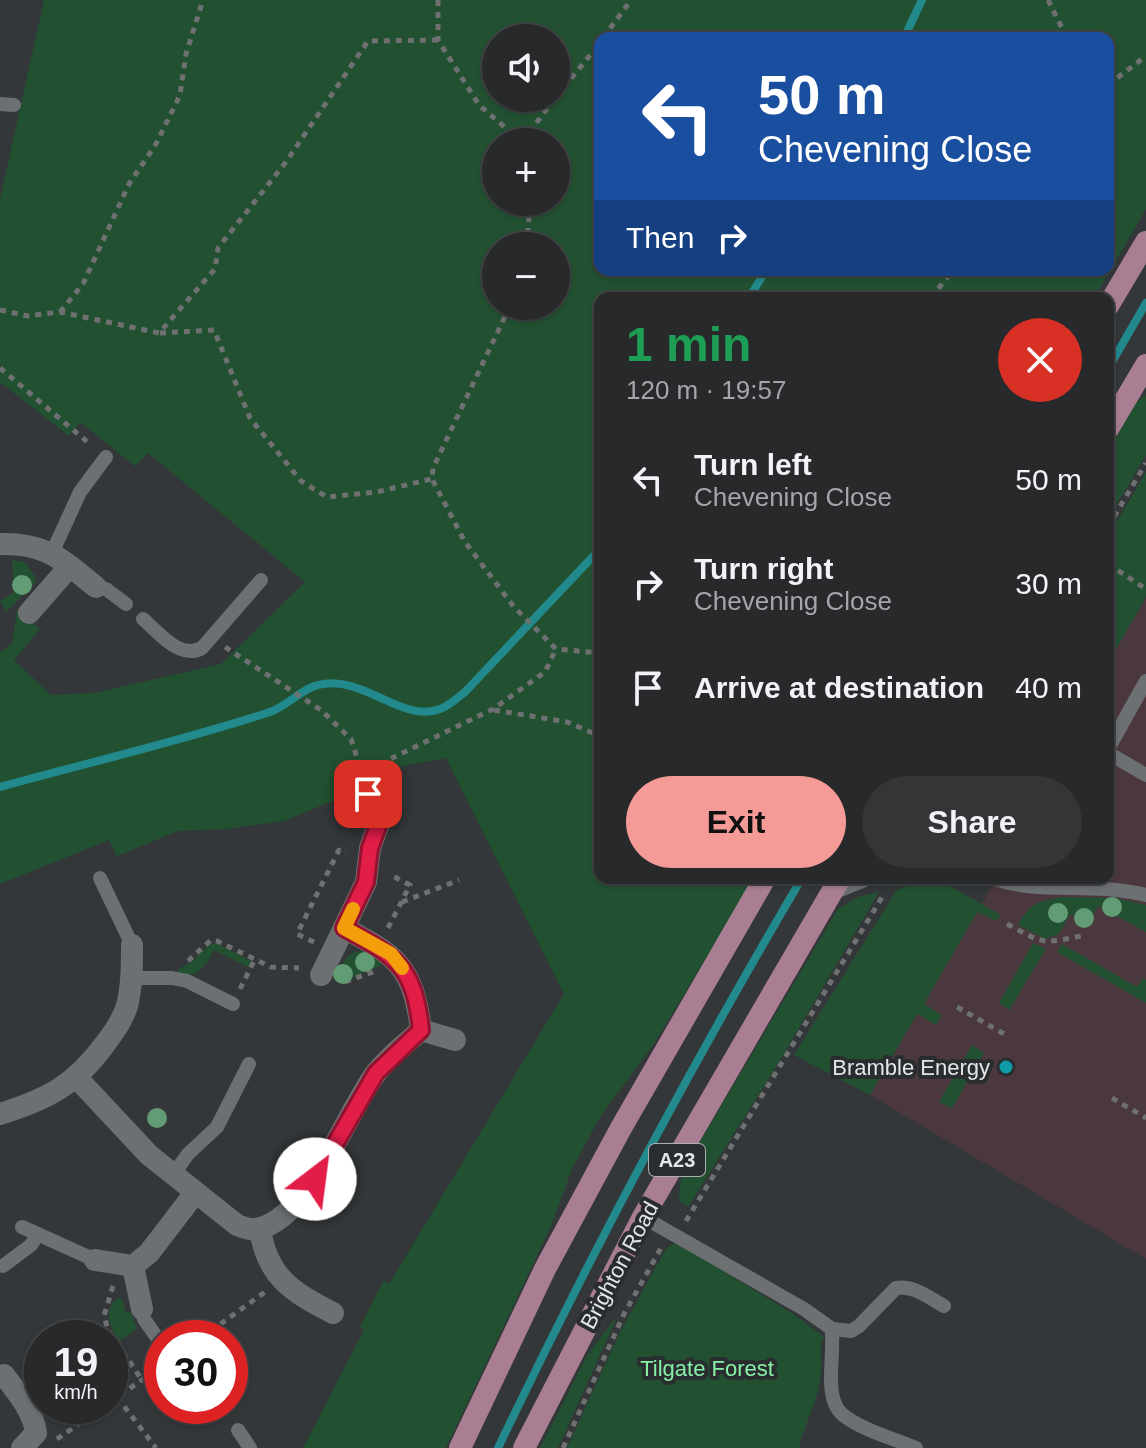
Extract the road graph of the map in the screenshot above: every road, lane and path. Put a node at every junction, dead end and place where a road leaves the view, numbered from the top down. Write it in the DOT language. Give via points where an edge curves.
graph roads {
  1 [pos="203,0"];
  2 [pos="438,0"];
  3 [pos="631,0"];
  4 [pos="1048,0"];
  5 [pos="608,32"];
  6 [pos="1064,32"];
  7 [pos="438,40"];
  8 [pos="594,50"];
  9 [pos="1146,56"];
  10 [pos="570,80"];
  11 [pos="1114,80"];
  12 [pos="545,112"];
  13 [pos="506,128"];
  14 [pos="533,128"];
  15 [pos="1146,242"];
  16 [pos="948,276"];
  17 [pos="936,292"];
  18 [pos="1114,296"];
  19 [pos="0,310"];
  20 [pos="60,312"];
  21 [pos="503,320"];
  22 [pos="159,333"];
  23 [pos="1146,365"];
  24 [pos="0,368"];
  25 [pos="1114,419"];
  26 [pos="106,457"];
  27 [pos="1146,463"];
  28 [pos="432,479"];
  29 [pos="1114,517"];
  30 [pos="0,544"];
  31 [pos="61,560"];
  32 [pos="1114,568"];
  33 [pos="261,580"];
  34 [pos="96,587"];
  35 [pos="1146,589"];
  36 [pos="126,604"];
  37 [pos="29,613"];
  38 [pos="143,619"];
  39 [pos="210,638"];
  40 [pos="556,649"];
  41 [pos="594,652"];
  42 [pos="1146,681"];
  43 [pos="493,709"];
  44 [pos="594,733"];
  45 [pos="1114,740"];
  46 [pos="1114,755"];
  47 [pos="1146,775"];
  48 [pos="368,794"];
  49 [pos="100,878"];
  50 [pos="459,880"];
  51 [pos="762,884"];
  52 [pos="1014,884"];
  53 [pos="835,886"];
  54 [pos="886,890"];
  55 [pos="1146,895"];
  56 [pos="401,902"];
  57 [pos="1007,924"];
  58 [pos="344,928"];
  59 [pos="1086,935"];
  60 [pos="132,945"];
  61 [pos="255,959"];
  62 [pos="312,971"];
  63 [pos="131,978"];
  64 [pos="172,978"];
  65 [pos="233,1004"];
  66 [pos="957,1007"];
  67 [pos="421,1030"];
  68 [pos="1006,1035"];
  69 [pos="455,1040"];
  70 [pos="249,1064"];
  71 [pos="77,1078"];
  72 [pos="1112,1098"];
  73 [pos="0,1114"];
  74 [pos="1146,1118"];
  75 [pos="173,1175"];
  76 [pos="195,1193"];
  77 [pos="643,1217"];
  78 [pos="22,1227"];
  79 [pos="260,1229"];
  80 [pos="670,1233"];
  81 [pos="38,1234"];
  82 [pos="95,1260"];
  83 [pos="3,1266"];
  84 [pos="127,1266"];
  85 [pos="281,1280"];
  86 [pos="944,1306"];
  87 [pos="142,1309"];
  88 [pos="333,1313"];
  89 [pos="145,1320"];
  90 [pos="226,1320"];
  91 [pos="832,1329"];
  92 [pos="4,1375"];
  93 [pos="142,1380"];
  94 [pos="128,1390"];
  95 [pos="128,1411"];
  96 [pos="79,1424"];
  97 [pos="238,1430"];
  98 [pos="26,1445"];
  99 [pos="156,1448"];
  100 [pos="250,1448"];
  101 [pos="460,1448"];
  102 [pos="524,1448"];
  103 [pos="563,1448"];
  104 [pos="916,1448"];
  1 -- 20 [label="path" via="180,95 129,184 83,284"];
  2 -- 7 [label="path"];
  3 -- 5 [label="path"];
  4 -- 6 [label="path"];
  7 -- 13 [label="path" via="479,105"];
  7 -- 22 [label="path" via="368,41 286,162 218,248 215,269"];
  8 -- 10 [label="path"];
  9 -- 11 [label="path"];
  12 -- 14 [label="path"];
  15 -- 18 [label="main road"];
  16 -- 17 [label="path"];
  19 -- 20 [label="path" via="28,316"];
  20 -- 22 [label="path"];
  21 -- 28 [label="path"];
  22 -- 28 [label="path" via="214,330 250,418 301,481 327,497"];
  23 -- 25 [label="main road"];
  24 -- 26 [label="path"];
  26 -- 31 [label="lane" via="80,492"];
  27 -- 29 [label="path"];
  28 -- 40 [label="path" via="465,542 514,607"];
  30 -- 31 [label="street" via="25,544"];
  31 -- 34 [label="street"];
  31 -- 37 [label="street"];
  32 -- 35 [label="path"];
  33 -- 39 [label="lane"];
  34 -- 36 [label="lane"];
  38 -- 39 [label="lane" via="188,652 202,648"];
  39 -- 43 [label="path" via="321,710 351,739 365,783 388,760"];
  40 -- 41 [label="path"];
  40 -- 43 [label="path" via="545,672"];
  42 -- 45 [label="lane"];
  43 -- 44 [label="path" via="567,722"];
  46 -- 47 [label="lane"];
  48 -- 58 [label="street" via="378,826 366,882"];
  49 -- 60 [label="lane"];
  50 -- 56 [label="path"];
  51 -- 101 [label="main road, A23" via="552,1256"];
  52 -- 55 [label="lane" via="1033,889 1111,888"];
  53 -- 77 [label="main road, Brighton Road / A23"];
  54 -- 80 [label="path" via="686,1223"];
  57 -- 59 [label="path" via="1048,943"];
  58 -- 62 [label="street"];
  58 -- 67 [label="street" via="400,964"];
  60 -- 63 [label="street"];
  61 -- 62 [label="path" via="279,969"];
  61 -- 64 [label="path" via="211,940 193,958 172,966"];
  61 -- 65 [label="path"];
  63 -- 64 [label="lane"];
  63 -- 71 [label="street" via="119,1024"];
  64 -- 65 [label="lane"];
  66 -- 68 [label="path"];
  67 -- 69 [label="street"];
  67 -- 79 [label="street" via="376,1073 315,1179 275,1222"];
  70 -- 75 [label="lane" via="217,1127"];
  71 -- 73 [label="street"];
  71 -- 75 [label="street"];
  72 -- 74 [label="path"];
  75 -- 76 [label="street"];
  76 -- 79 [label="street" via="237,1225"];
  76 -- 84 [label="street" via="149,1253"];
  77 -- 80 [label="lane"];
  77 -- 102 [label="main road, Brighton Road / A23"];
  78 -- 81 [label="lane"];
  79 -- 85 [label="street" via="263,1248"];
  80 -- 91 [label="lane"];
  80 -- 103 [label="path" via="624,1314"];
  81 -- 82 [label="lane"];
  81 -- 83 [label="lane"];
  82 -- 84 [label="street"];
  84 -- 87 [label="street"];
  84 -- 93 [label="path" via="104,1316"];
  85 -- 88 [label="street"];
  85 -- 90 [label="path"];
  86 -- 91 [label="lane" via="905,1286 896,1288 851,1331"];
  87 -- 89 [label="lane"];
  91 -- 104 [label="lane" via="833,1400 840,1412"];
  92 -- 98 [label="street" via="31,1413 36,1433"];
  93 -- 94 [label="path"];
  95 -- 99 [label="path"];
  96 -- 98 [label="path" via="55,1440"];
  97 -- 100 [label="lane"];
}
